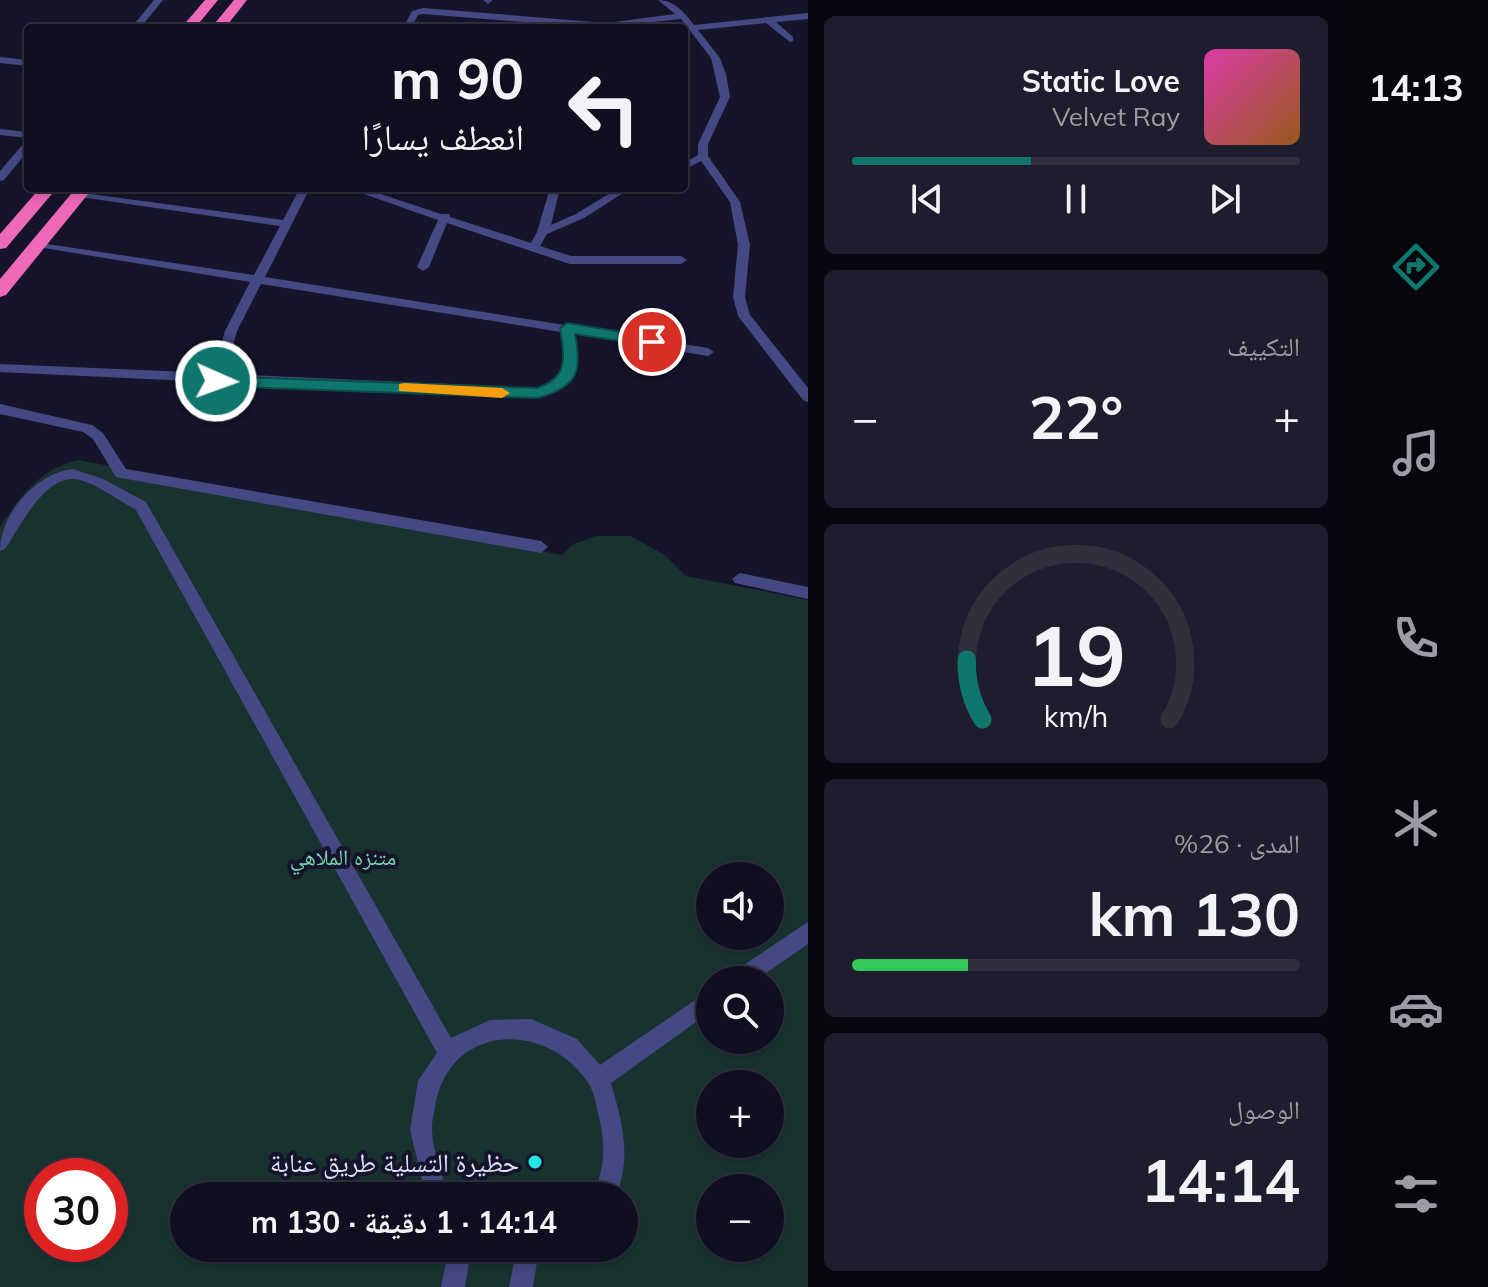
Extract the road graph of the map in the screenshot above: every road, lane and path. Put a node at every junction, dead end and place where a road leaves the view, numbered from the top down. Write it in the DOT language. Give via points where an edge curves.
graph roads {
  1 [pos="159,0"];
  2 [pos="212,0"];
  3 [pos="241,0"];
  4 [pos="662,0"];
  5 [pos="490,15"];
  6 [pos="683,16"];
  7 [pos="808,16"];
  8 [pos="767,19"];
  9 [pos="138,24"];
  10 [pos="191,24"];
  11 [pos="221,24"];
  12 [pos="410,24"];
  13 [pos="486,24"];
  14 [pos="578,24"];
  15 [pos="628,24"];
  16 [pos="691,28"];
  17 [pos="790,39"];
  18 [pos="0,60"];
  19 [pos="24,63"];
  20 [pos="0,132"];
  21 [pos="24,135"];
  22 [pos="24,150"];
  23 [pos="703,156"];
  24 [pos="688,165"];
  25 [pos="0,178"];
  26 [pos="45,192"];
  27 [pos="82,192"];
  28 [pos="89,192"];
  29 [pos="303,192"];
  30 [pos="554,192"];
  31 [pos="619,192"];
  32 [pos="396,194"];
  33 [pos="445,216"];
  34 [pos="284,223"];
  35 [pos="543,232"];
  36 [pos="1,241"];
  37 [pos="38,244"];
  38 [pos="535,246"];
  39 [pos="681,260"];
  40 [pos="423,267"];
  41 [pos="255,280"];
  42 [pos="0,291"];
  43 [pos="567,328"];
  44 [pos="708,352"];
  45 [pos="0,368"];
  46 [pos="216,381"];
  47 [pos="808,397"];
  48 [pos="0,409"];
  49 [pos="0,545"];
  50 [pos="541,547"];
  51 [pos="740,579"];
  52 [pos="808,593"];
  53 [pos="808,932"];
  54 [pos="759,966"];
  55 [pos="696,1010"];
  56 [pos="448,1052"];
  57 [pos="598,1079"];
  58 [pos="431,1182"];
  59 [pos="608,1182"];
  60 [pos="457,1262"];
  61 [pos="525,1262"];
  62 [pos="453,1287"];
  63 [pos="521,1287"];
  1 -- 9 [label="street"];
  2 -- 10 [label="highway"];
  3 -- 11 [label="highway"];
  4 -- 6 [label="street"];
  5 -- 12 [label="street" via="419,12"];
  5 -- 13 [label="street"];
  5 -- 14 [label="street"];
  6 -- 15 [label="street"];
  6 -- 16 [label="street"];
  7 -- 8 [label="street"];
  8 -- 16 [label="street"];
  8 -- 17 [label="street"];
  16 -- 23 [label="street" via="715,58 725,97 703,144"];
  18 -- 19 [label="street"];
  20 -- 21 [label="street"];
  22 -- 25 [label="street"];
  23 -- 24 [label="street"];
  23 -- 47 [label="street" via="735,202 744,245 739,297 744,316"];
  26 -- 36 [label="highway"];
  27 -- 37 [label="highway"];
  28 -- 34 [label="street"];
  29 -- 34 [label="street"];
  30 -- 35 [label="street"];
  31 -- 35 [label="street"];
  32 -- 33 [label="street"];
  33 -- 38 [label="street"];
  33 -- 40 [label="street"];
  34 -- 41 [label="street"];
  35 -- 38 [label="street"];
  37 -- 41 [label="street"];
  37 -- 42 [label="highway"];
  38 -- 39 [label="street" via="584,262"];
  41 -- 43 [label="street"];
  41 -- 46 [label="street" via="231,331"];
  43 -- 44 [label="street"];
  43 -- 46 [label="street" via="573,363 568,376 557,387 538,393"];
  45 -- 46 [label="street"];
  48 -- 50 [label="street" via="87,428 121,473"];
  49 -- 56 [label="street" via="43,487 61,475 75,474 141,506"];
  51 -- 52 [label="street"];
  53 -- 54 [label="street"];
  55 -- 57 [label="street"];
  56 -- 57 [label="street" via="475,1033 506,1025 538,1030 574,1051"];
  56 -- 58 [label="street" via="429,1080 419,1122"];
  57 -- 59 [label="street" via="613,1114 616,1154"];
  60 -- 62 [label="street"];
  61 -- 63 [label="street"];
}
